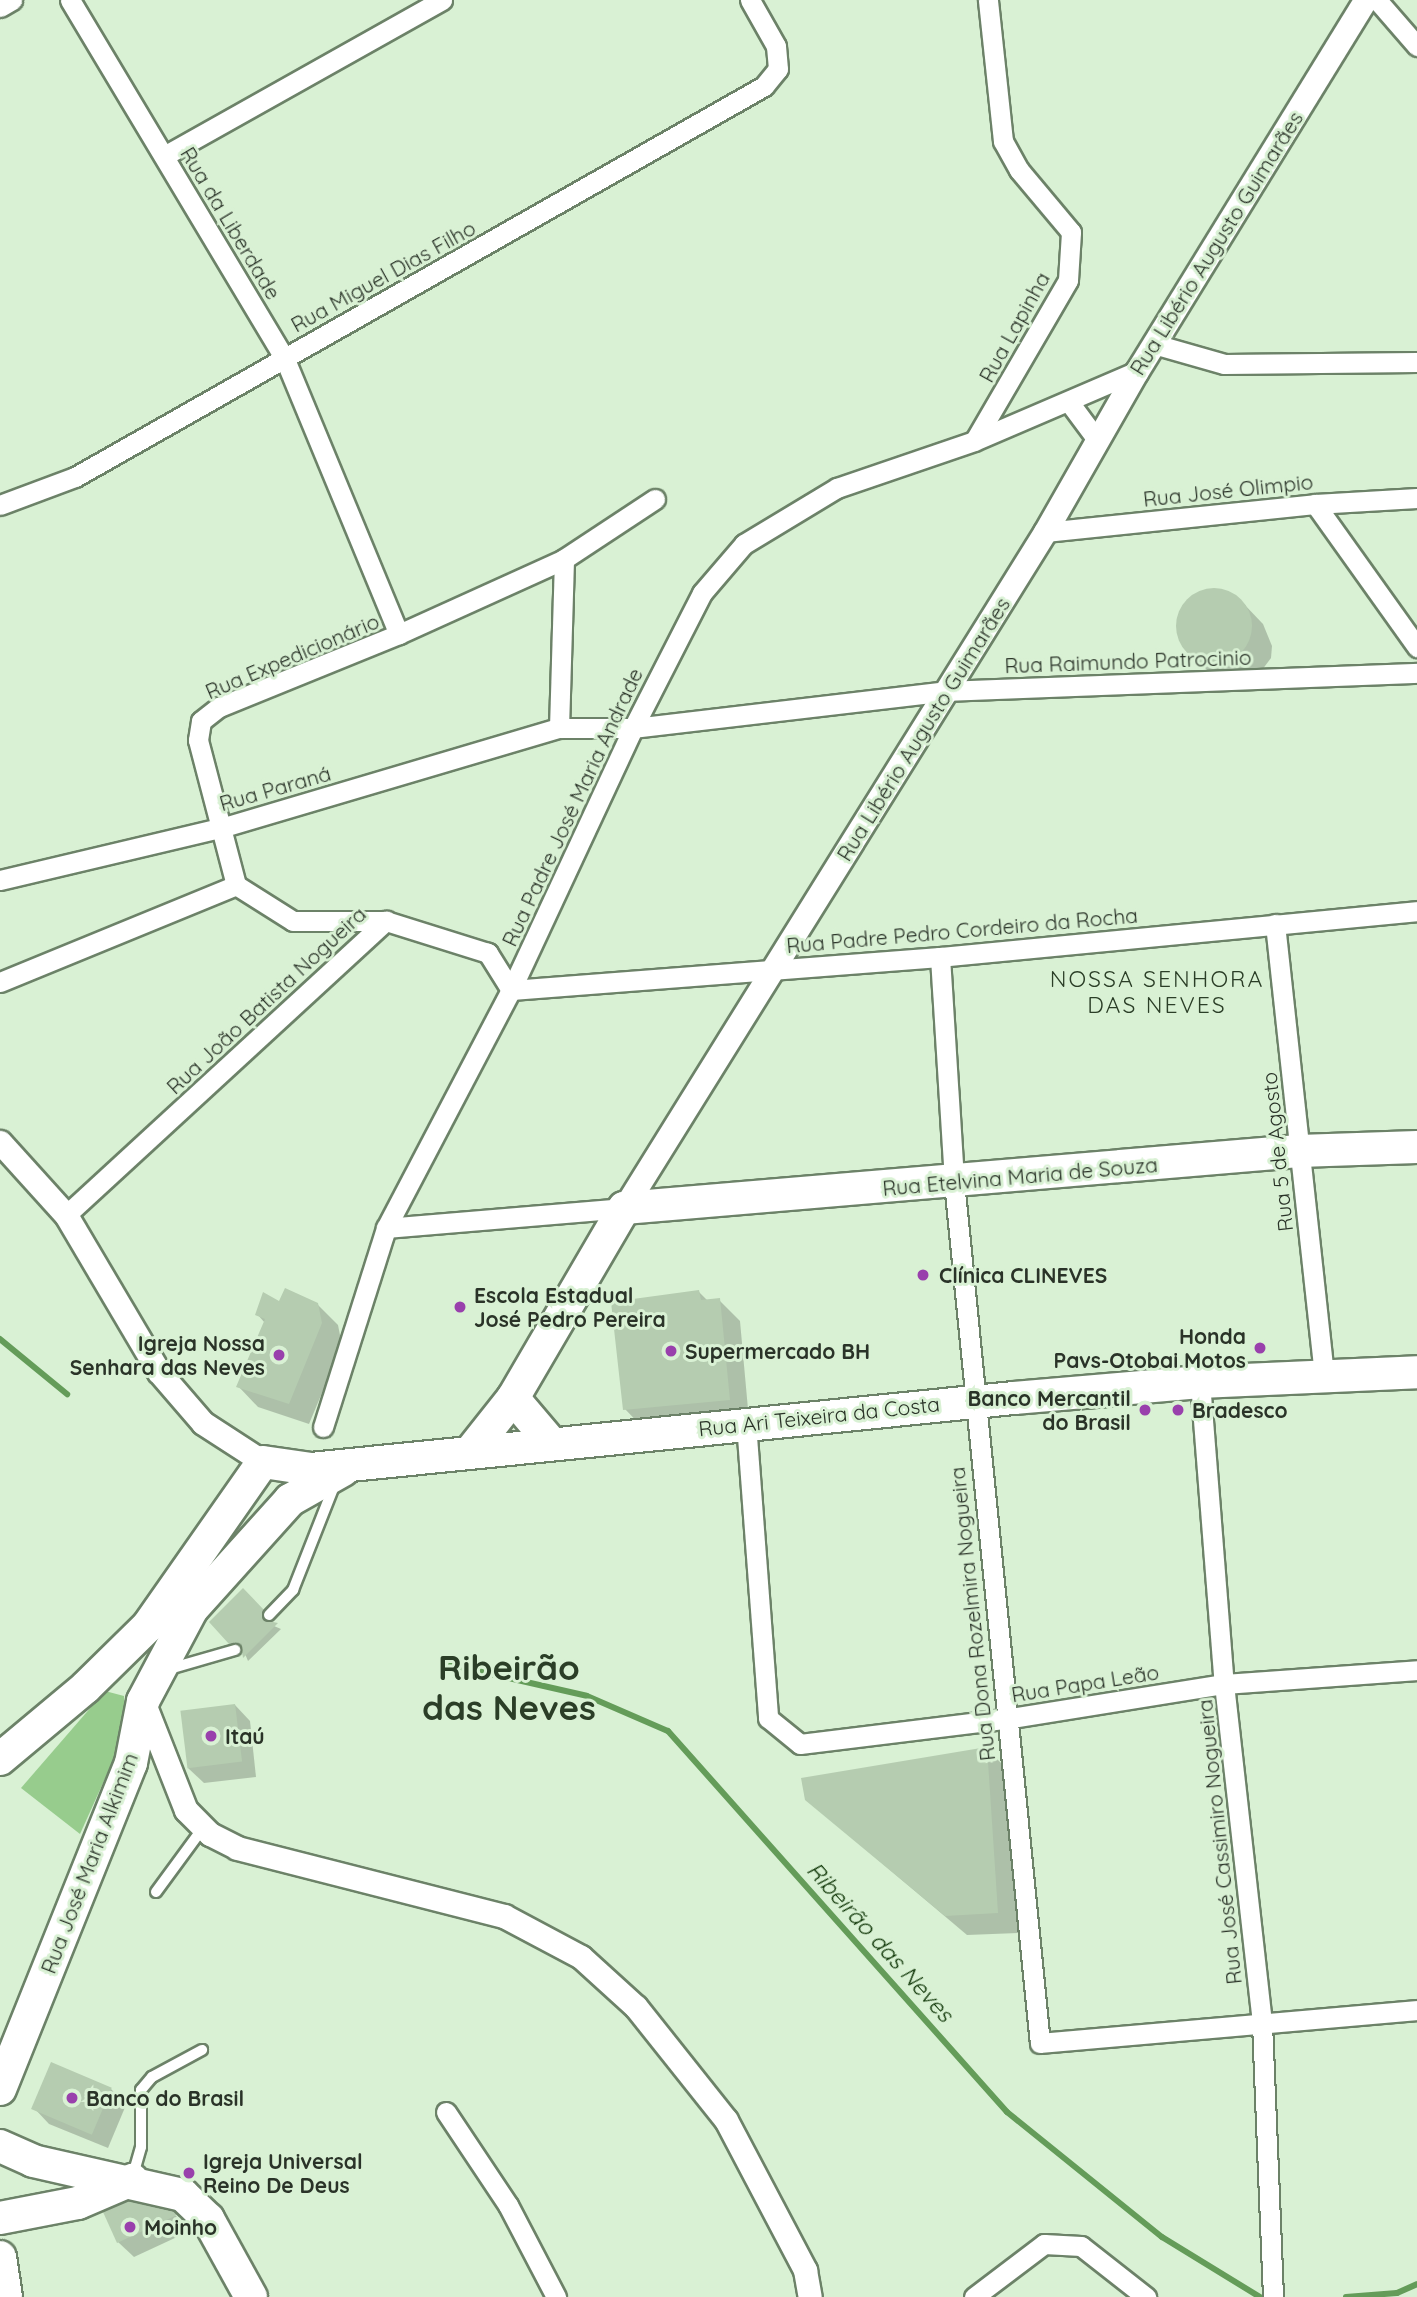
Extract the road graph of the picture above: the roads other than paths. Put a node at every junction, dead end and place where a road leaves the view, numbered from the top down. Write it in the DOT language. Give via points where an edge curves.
graph roads {
  1 [pos="12,0"];
  2 [pos="70,0"];
  3 [pos="442,0"];
  4 [pos="750,0"];
  5 [pos="988,0"];
  6 [pos="1365,0"];
  7 [pos="1377,0"];
  8 [pos="0,7"];
  9 [pos="1417,46"];
  10 [pos="164,156"];
  11 [pos="1154,344"];
  12 [pos="285,357"];
  13 [pos="1417,362"];
  14 [pos="1138,371"];
  15 [pos="1069,402"];
  16 [pos="974,441"];
  17 [pos="1098,441"];
  18 [pos="1417,498"];
  19 [pos="655,499"];
  20 [pos="1315,503"];
  21 [pos="0,505"];
  22 [pos="1045,531"];
  23 [pos="564,559"];
  24 [pos="399,634"];
  25 [pos="1417,648"];
  26 [pos="1417,673"];
  27 [pos="947,691"];
  28 [pos="559,728"];
  29 [pos="633,728"];
  30 [pos="223,827"];
  31 [pos="0,880"];
  32 [pos="236,885"];
  33 [pos="1417,911"];
  34 [pos="386,921"];
  35 [pos="1275,924"];
  36 [pos="940,957"];
  37 [pos="775,969"];
  38 [pos="0,982"];
  39 [pos="511,990"];
  40 [pos="0,1142"];
  41 [pos="1417,1147"];
  42 [pos="1299,1152"];
  43 [pos="954,1182"];
  44 [pos="624,1208"];
  45 [pos="66,1215"];
  46 [pos="386,1228"];
  47 [pos="1417,1372"];
  48 [pos="1324,1374"];
  49 [pos="1200,1382"];
  50 [pos="513,1398"];
  51 [pos="974,1401"];
  52 [pos="746,1423"];
  53 [pos="323,1427"];
  54 [pos="552,1444"];
  55 [pos="471,1451"];
  56 [pos="264,1462"];
  57 [pos="347,1468"];
  58 [pos="290,1500"];
  59 [pos="269,1615"];
  60 [pos="235,1650"];
  61 [pos="1417,1670"];
  62 [pos="159,1672"];
  63 [pos="1224,1684"];
  64 [pos="144,1701"];
  65 [pos="1005,1719"];
  66 [pos="0,1759"];
  67 [pos="203,1828"];
  68 [pos="156,1892"];
  69 [pos="1417,2010"];
  70 [pos="1262,2023"];
  71 [pos="202,2050"];
  72 [pos="7,2065"];
  73 [pos="0,2090"];
  74 [pos="446,2112"];
  75 [pos="0,2147"];
  76 [pos="132,2180"];
  77 [pos="0,2218"];
  78 [pos="0,2258"];
  79 [pos="6,2297"];
  80 [pos="251,2297"];
  81 [pos="556,2297"];
  82 [pos="810,2297"];
  83 [pos="974,2297"];
  84 [pos="1146,2297"];
  85 [pos="1273,2297"];
  1 -- 8 [label="street"];
  2 -- 10 [label="street, Rua da Liberdade"];
  3 -- 10 [label="street"];
  4 -- 12 [label="street, Rua Miguel Dias Filho" via="776,46 778,69 764,86"];
  5 -- 16 [label="street, Rua Lapinha" via="1003,141 1019,170 1071,232 1068,280"];
  6 -- 11 [label="street, Rua Libério Augusto Guimarães"];
  7 -- 9 [label="street"];
  10 -- 12 [label="street, Rua da Liberdade"];
  11 -- 13 [label="street" via="1224,364"];
  11 -- 14 [label="street, Rua Libério Augusto Guimarães"];
  12 -- 21 [label="street, Rua Miguel Dias Filho" via="75,477"];
  12 -- 24 [label="street, Rua da Liberdade"];
  14 -- 15 [label="street, Rua Padre José Maria Andrade"];
  14 -- 17 [label="street, Rua Libério Augusto Guimarães"];
  15 -- 16 [label="street, Rua Padre José Maria Andrade"];
  15 -- 17 [label="street"];
  16 -- 29 [label="street, Rua Padre José Maria Andrade" via="837,488 744,544 702,593"];
  17 -- 22 [label="street, Rua Libério Augusto Guimarães"];
  18 -- 20 [label="street, Rua José Olimpio"];
  19 -- 23 [label="street, Rua Expedicionário"];
  20 -- 22 [label="street, Rua José Olimpio"];
  20 -- 25 [label="street"];
  22 -- 27 [label="street, Rua Libério Augusto Guimarães"];
  23 -- 24 [label="street, Rua Expedicionário"];
  23 -- 28 [label="street"];
  24 -- 30 [label="street, Rua Expedicionário" via="219,707 201,722 198,740"];
  26 -- 27 [label="street, Rua Raimundo Patrocinio"];
  27 -- 29 [label="street, Rua Raimundo Patrocinio"];
  27 -- 37 [label="street, Rua Libério Augusto Guimarães"];
  28 -- 29 [label="street, Rua Paraná"];
  28 -- 30 [label="street, Rua Paraná"];
  29 -- 39 [label="street, Rua Padre José Maria Andrade"];
  30 -- 31 [label="street, Rua Paraná"];
  30 -- 32 [label="street, Rua Expedicionário"];
  32 -- 34 [label="street" via="293,921"];
  32 -- 38 [label="street"];
  33 -- 35 [label="street, Rua Padre Pedro Cordeiro da Rocha"];
  34 -- 39 [label="street, Rua João Batista Nogueira" via="488,953"];
  34 -- 45 [label="street, Rua João Batista Nogueira"];
  35 -- 36 [label="street, Rua Padre Pedro Cordeiro da Rocha"];
  35 -- 42 [label="street, Rua 5 de Agosto"];
  36 -- 37 [label="street, Rua Padre Pedro Cordeiro da Rocha"];
  36 -- 43 [label="street, Rua Dona Rozelmira Nogueira"];
  37 -- 39 [label="street, Rua Padre Pedro Cordeiro da Rocha"];
  37 -- 44 [label="street, Rua Libério Augusto Guimarães"];
  39 -- 46 [label="street, Rua Padre José Maria Andrade"];
  40 -- 45 [label="street"];
  41 -- 42 [label="highway, Rua Etelvina Maria de Souza"];
  42 -- 43 [label="highway, Rua Etelvina Maria de Souza"];
  42 -- 48 [label="street, Rua 5 de Agosto"];
  43 -- 44 [label="highway, Rua Etelvina Maria de Souza"];
  43 -- 51 [label="street, Rua Dona Rozelmira Nogueira"];
  44 -- 46 [label="street"];
  44 -- 50 [label="highway, Rua Libério Augusto Guimarães"];
  45 -- 56 [label="street" via="159,1372 203,1423"];
  46 -- 53 [label="street, Rua Padre José Maria Andrade"];
  47 -- 48 [label="highway, Rua Ari Teixeira da Costa"];
  48 -- 49 [label="highway, Rua Ari Teixeira da Costa"];
  49 -- 51 [label="highway, Rua Ari Teixeira da Costa"];
  49 -- 63 [label="street, Rua José Cassimiro Nogueira"];
  50 -- 54 [label="highway"];
  50 -- 55 [label="highway, Rua Libério Augusto Guimarães"];
  51 -- 52 [label="highway, Rua Ari Teixeira da Costa"];
  51 -- 65 [label="street, Rua Dona Rozelmira Nogueira"];
  52 -- 54 [label="highway, Rua Ari Teixeira da Costa"];
  52 -- 65 [label="street, Rua Papa Leão" via="768,1718 800,1744"];
  54 -- 55 [label="highway, Rua Ari Teixeira da Costa"];
  55 -- 57 [label="highway, Rua Ari Teixeira da Costa"];
  56 -- 57 [label="highway, Rua Ari Teixeira da Costa" via="309,1469"];
  56 -- 58 [label="highway"];
  56 -- 66 [label="highway" via="148,1626 86,1687"];
  57 -- 58 [label="highway, Rua José Maria Alkimim"];
  57 -- 59 [label="lane" via="293,1590"];
  58 -- 62 [label="highway, Rua José Maria Alkimim" via="192,1609"];
  60 -- 62 [label="lane"];
  61 -- 63 [label="street, Rua Papa Leão"];
  62 -- 64 [label="highway, Rua José Maria Alkimim"];
  63 -- 65 [label="street, Rua Papa Leão"];
  63 -- 70 [label="street, Rua José Cassimiro Nogueira"];
  64 -- 67 [label="street" via="186,1810"];
  64 -- 72 [label="highway, Rua José Maria Alkimim" via="131,1763"];
  65 -- 70 [label="street, Rua Dona Rozelmira Nogueira" via="1040,2043"];
  67 -- 68 [label="lane"];
  67 -- 82 [label="street" via="237,1848 504,1916 581,1957 636,2007 726,2120 805,2270"];
  69 -- 70 [label="street"];
  70 -- 85 [label="street, Rua José Cassimiro Nogueira"];
  71 -- 76 [label="lane" via="152,2077 142,2090 141,2147"];
  72 -- 73 [label="highway, Rua José Maria Alkimim"];
  74 -- 81 [label="street" via="508,2205"];
  75 -- 76 [label="highway" via="33,2161"];
  76 -- 77 [label="highway" via="78,2203"];
  76 -- 80 [label="highway" via="183,2195 208,2218"];
  78 -- 79 [label="highway"];
  83 -- 84 [label="street" via="1044,2244 1081,2246"];
}
